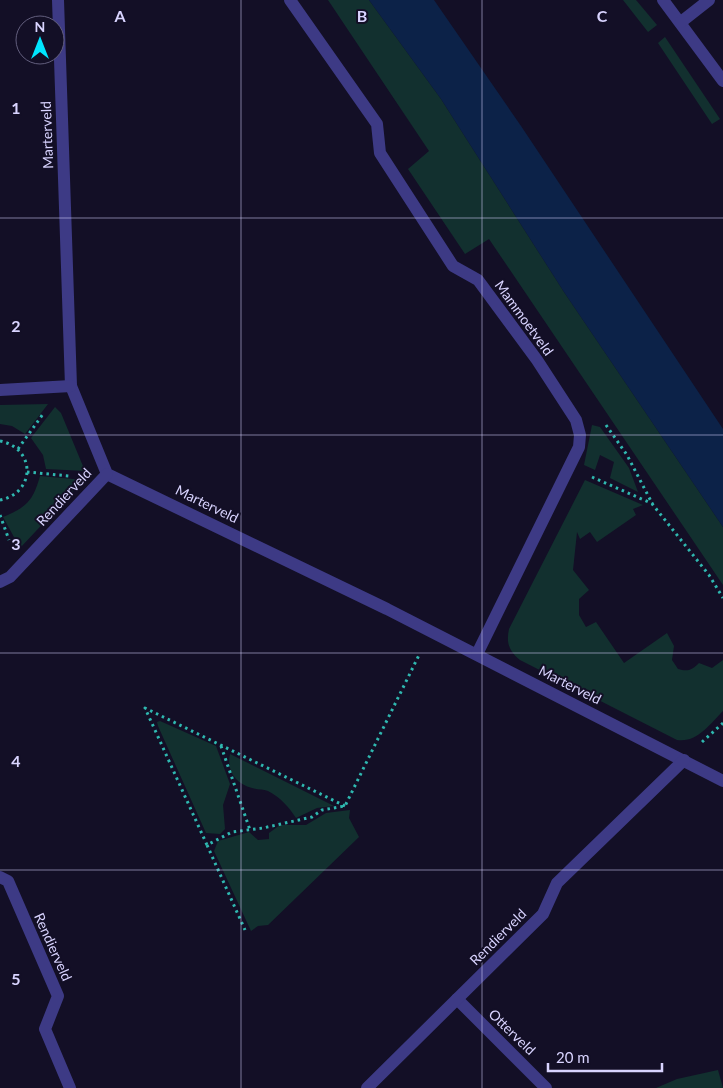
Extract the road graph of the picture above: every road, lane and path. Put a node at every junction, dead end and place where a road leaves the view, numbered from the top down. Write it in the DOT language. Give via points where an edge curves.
graph roads {
  1 [pos="58,0"];
  2 [pos="290,0"];
  3 [pos="664,0"];
  4 [pos="709,0"];
  5 [pos="681,22"];
  6 [pos="723,81"];
  7 [pos="71,386"];
  8 [pos="56,387"];
  9 [pos="0,390"];
  10 [pos="602,420"];
  11 [pos="0,441"];
  12 [pos="18,449"];
  13 [pos="569,467"];
  14 [pos="27,472"];
  15 [pos="104,476"];
  16 [pos="0,500"];
  17 [pos="653,504"];
  18 [pos="0,582"];
  19 [pos="723,598"];
  20 [pos="431,632"];
  21 [pos="477,654"];
  22 [pos="220,745"];
  23 [pos="684,760"];
  24 [pos="723,781"];
  25 [pos="345,806"];
  26 [pos="250,830"];
  27 [pos="207,845"];
  28 [pos="0,877"];
  29 [pos="245,930"];
  30 [pos="457,999"];
  31 [pos="70,1088"];
  32 [pos="367,1088"];
  33 [pos="546,1088"];
  1 -- 7 [label="street, Marterveld"];
  2 -- 13 [label="street, Mammoetveld" via="377,124 380,153 453,266 478,280 576,420 579,447"];
  3 -- 5 [label="street"];
  4 -- 5 [label="street"];
  5 -- 6 [label="street"];
  7 -- 8 [label="street"];
  7 -- 15 [label="street, Marterveld"];
  8 -- 9 [label="street"];
  8 -- 12 [label="path" via="50,404"];
  10 -- 17 [label="path" via="627,455"];
  11 -- 12 [label="path"];
  12 -- 14 [label="path" via="24,457"];
  13 -- 17 [label="path"];
  13 -- 21 [label="street, Mammoetveld"];
  14 -- 15 [label="path"];
  14 -- 16 [label="path" via="17,493"];
  15 -- 18 [label="street, Rendierveld" via="10,577"];
  15 -- 20 [label="street, Marterveld" via="370,600"];
  17 -- 19 [label="path" via="709,574"];
  20 -- 21 [label="street, Marterveld"];
  20 -- 25 [label="path"];
  21 -- 23 [label="street, Marterveld"];
  22 -- 25 [label="path"];
  22 -- 26 [label="path"];
  22 -- 27 [label="path" via="144,708"];
  23 -- 24 [label="street, Marterveld"];
  23 -- 30 [label="street, Rendierveld" via="557,883 543,914"];
  25 -- 26 [label="path" via="322,810 312,817"];
  26 -- 27 [label="path" via="232,832"];
  27 -- 29 [label="path"];
  28 -- 31 [label="street, Rendierveld" via="8,881 58,996 44,1029"];
  30 -- 32 [label="street, Rendierveld"];
  30 -- 33 [label="street, Otterveld"];
}
